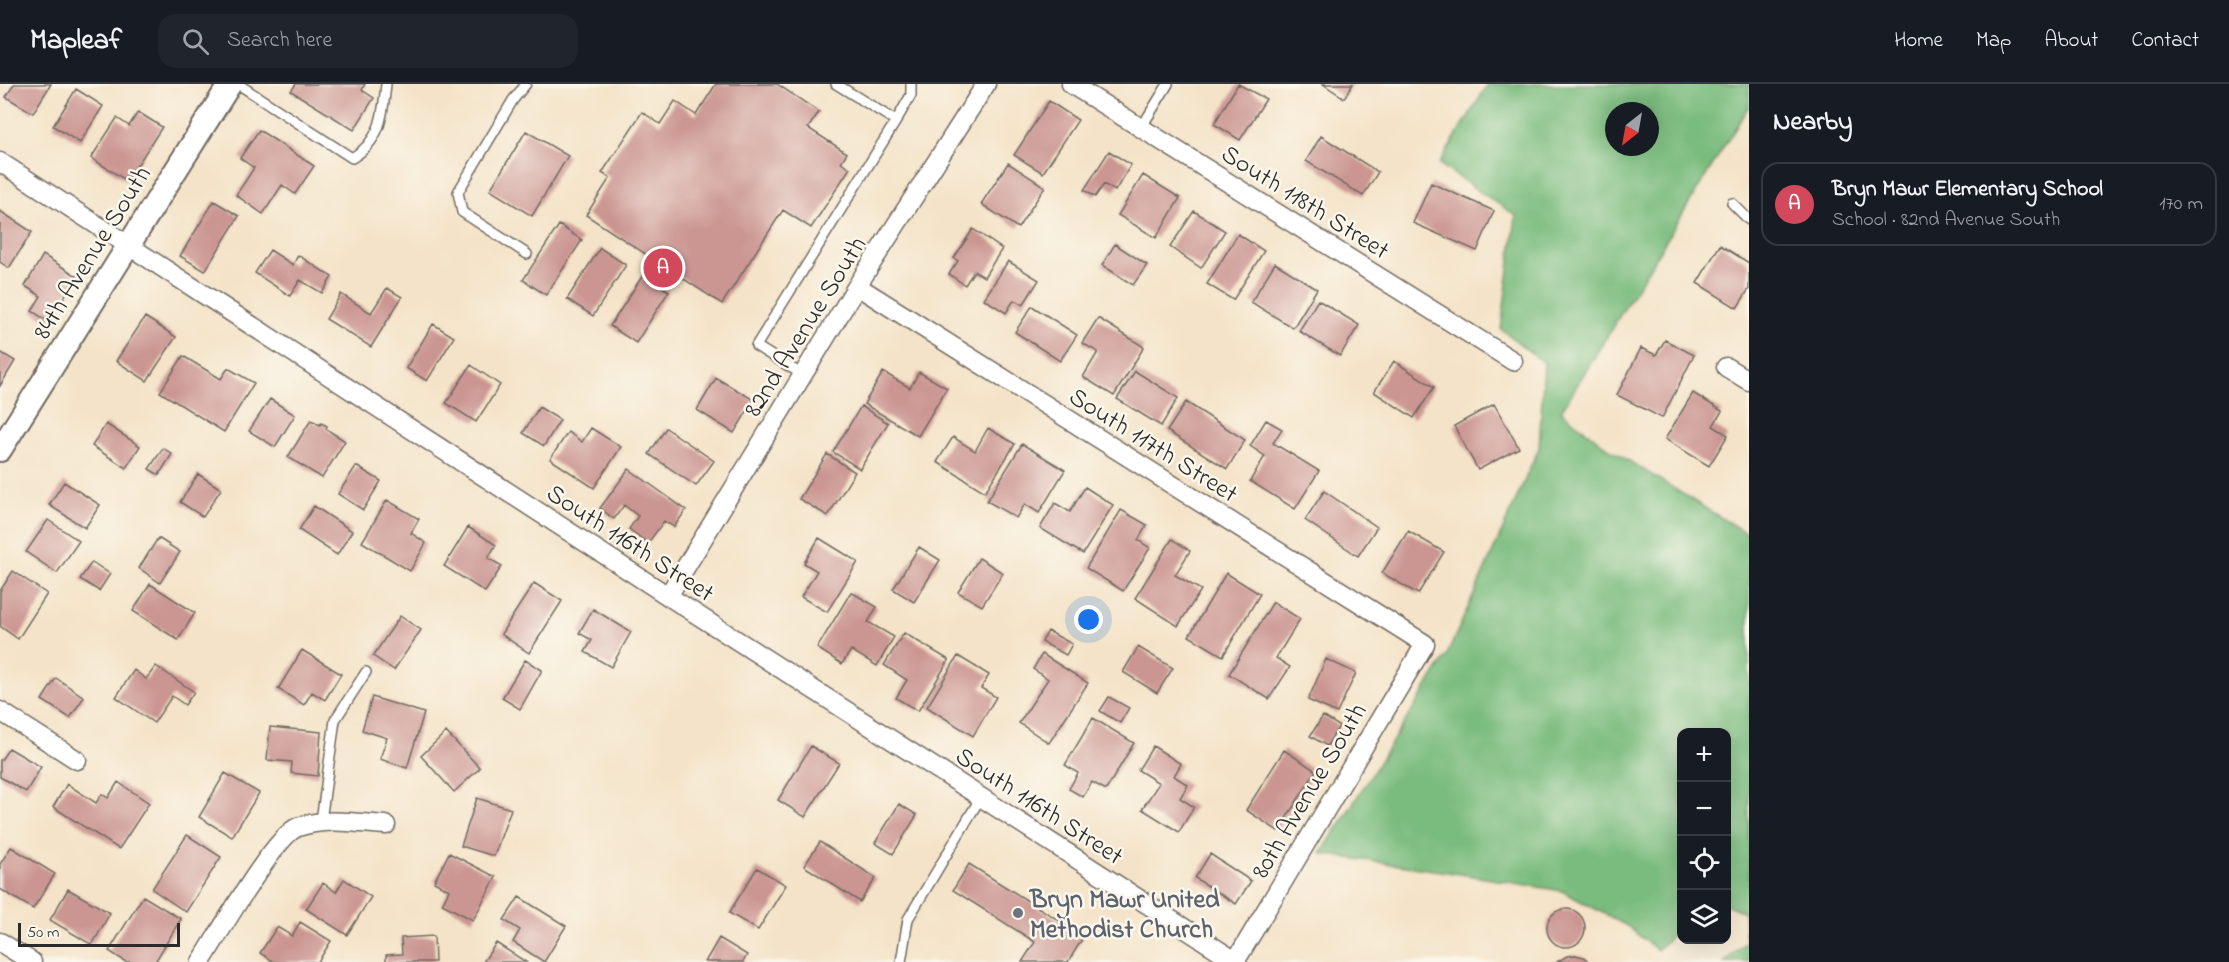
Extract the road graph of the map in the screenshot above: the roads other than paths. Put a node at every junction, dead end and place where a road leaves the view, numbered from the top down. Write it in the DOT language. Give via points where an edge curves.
graph roads {
  1 [pos="230,84"];
  2 [pos="238,84"];
  3 [pos="386,84"];
  4 [pos="526,84"];
  5 [pos="836,84"];
  6 [pos="912,84"];
  7 [pos="986,84"];
  8 [pos="1071,84"];
  9 [pos="1168,84"];
  10 [pos="896,121"];
  11 [pos="1141,128"];
  12 [pos="0,162"];
  13 [pos="1732,203"];
  14 [pos="1749,220"];
  15 [pos="129,245"];
  16 [pos="527,254"];
  17 [pos="857,286"];
  18 [pos="1513,361"];
  19 [pos="1726,367"];
  20 [pos="803,375"];
  21 [pos="1749,381"];
  22 [pos="0,450"];
  23 [pos="668,596"];
  24 [pos="1425,644"];
  25 [pos="366,672"];
  26 [pos="0,711"];
  27 [pos="77,760"];
  28 [pos="981,797"];
  29 [pos="321,821"];
  30 [pos="386,825"];
  31 [pos="0,942"];
  32 [pos="32,962"];
  33 [pos="201,962"];
  34 [pos="901,962"];
  35 [pos="1235,962"];
  1 -- 15 [label="street, 84th Avenue South"];
  2 -- 3 [label="lane" via="352,158 366,150 382,118"];
  4 -- 16 [label="lane" via="458,192 462,212"];
  5 -- 10 [label="lane"];
  6 -- 10 [label="lane" via="911,95"];
  7 -- 17 [label="street, 82nd Avenue South"];
  8 -- 11 [label="street, South 118th Street"];
  9 -- 11 [label="lane"];
  10 -- 20 [label="lane" via="756,346"];
  11 -- 18 [label="street, South 118th Street"];
  12 -- 15 [label="street, South 116th Street"];
  13 -- 14 [label="lane"];
  15 -- 22 [label="street, 84th Avenue South"];
  15 -- 23 [label="street, South 116th Street"];
  17 -- 20 [label="street, 82nd Avenue South"];
  17 -- 24 [label="street, South 117th Street"];
  19 -- 21 [label="street"];
  20 -- 23 [label="street, 82nd Avenue South"];
  23 -- 28 [label="street, South 116th Street"];
  24 -- 35 [label="street, 80th Avenue South"];
  25 -- 29 [label="lane" via="335,720"];
  26 -- 27 [label="street"];
  28 -- 34 [label="lane" via="908,919"];
  28 -- 35 [label="street, South 116th Street"];
  29 -- 30 [label="street"];
  29 -- 33 [label="street" via="295,828 280,842"];
  31 -- 32 [label="street"];
}
